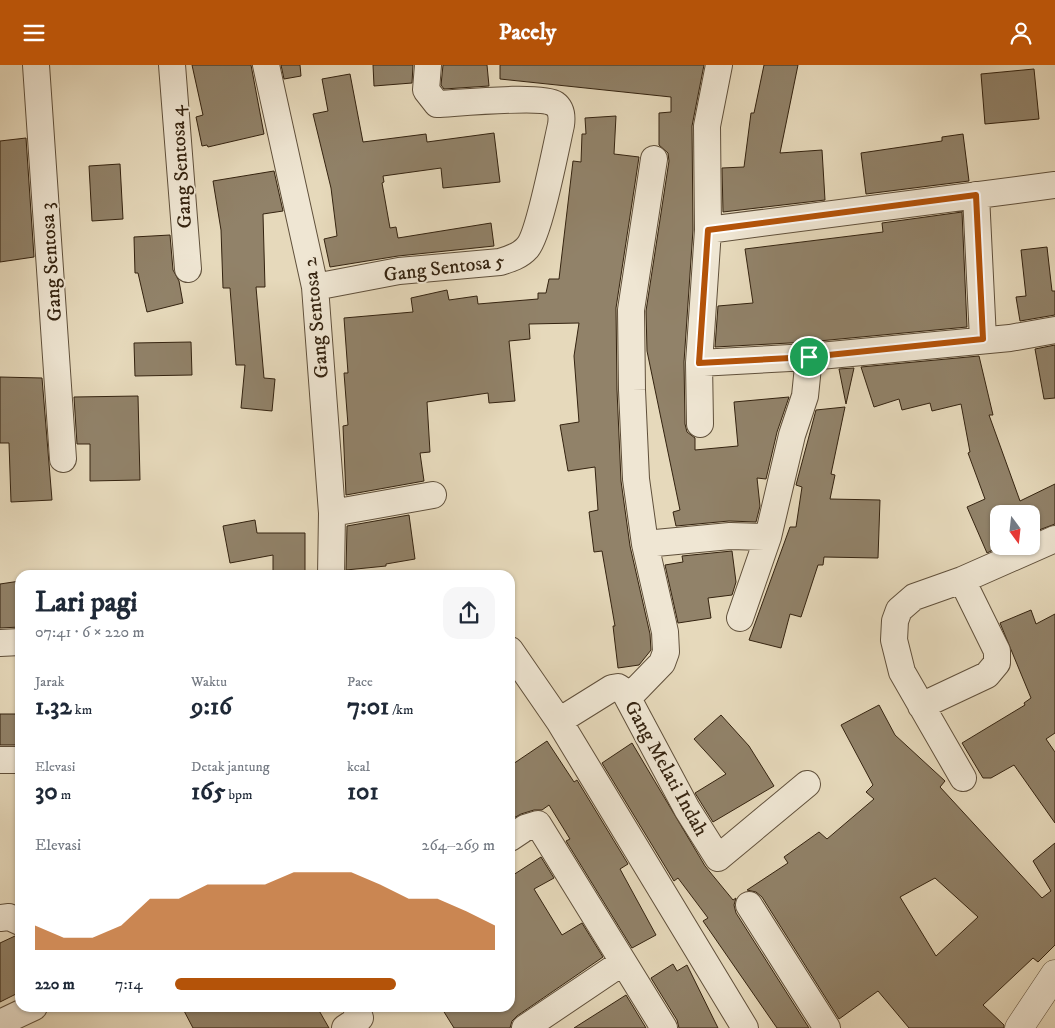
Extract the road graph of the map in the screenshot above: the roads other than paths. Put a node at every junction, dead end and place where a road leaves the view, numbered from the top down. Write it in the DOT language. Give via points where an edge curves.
graph roads {
  1 [pos="36,65"];
  2 [pos="172,65"];
  3 [pos="266,65"];
  4 [pos="428,65"];
  5 [pos="719,65"];
  6 [pos="654,159"];
  7 [pos="1055,185"];
  8 [pos="976,195"];
  9 [pos="708,230"];
  10 [pos="188,269"];
  11 [pos="315,287"];
  12 [pos="1055,330"];
  13 [pos="983,339"];
  14 [pos="809,357"];
  15 [pos="699,363"];
  16 [pos="700,424"];
  17 [pos="63,459"];
  18 [pos="433,495"];
  19 [pos="332,513"];
  20 [pos="768,537"];
  21 [pos="1055,539"];
  22 [pos="645,544"];
  23 [pos="331,570"];
  24 [pos="962,580"];
  25 [pos="740,618"];
  26 [pos="15,642"];
  27 [pos="0,643"];
  28 [pos="515,657"];
  29 [pos="629,697"];
  30 [pos="921,707"];
  31 [pos="559,721"];
  32 [pos="0,760"];
  33 [pos="15,760"];
  34 [pos="963,777"];
  35 [pos="807,784"];
  36 [pos="515,835"];
  37 [pos="749,905"];
  38 [pos="0,918"];
  39 [pos="15,920"];
  40 [pos="623,962"];
  41 [pos="1055,974"];
  42 [pos="23,1012"];
  43 [pos="358,1012"];
  44 [pos="0,1023"];
  45 [pos="345,1028"];
  46 [pos="525,1028"];
  47 [pos="664,1028"];
  48 [pos="745,1028"];
  49 [pos="827,1028"];
  50 [pos="1019,1028"];
  1 -- 17 [label="street, Gang Sentosa 3"];
  2 -- 10 [label="street, Gang Sentosa 4"];
  3 -- 11 [label="street, Gang Sentosa 2"];
  4 -- 11 [label="street, Gang Sentosa 5" via="427,94 437,104 533,100 551,101 558,107 561,125 541,211 528,247 514,258 500,262 399,271"];
  5 -- 9 [label="street" via="707,126"];
  6 -- 22 [label="street" via="631,310 636,479"];
  7 -- 8 [label="street"];
  8 -- 9 [label="street"];
  8 -- 13 [label="street"];
  9 -- 15 [label="street"];
  11 -- 19 [label="street, Gang Sentosa 2"];
  12 -- 13 [label="street"];
  13 -- 14 [label="street"];
  14 -- 15 [label="street"];
  14 -- 20 [label="street" via="805,395"];
  15 -- 16 [label="street"];
  18 -- 19 [label="street"];
  19 -- 23 [label="street, Gang Sentosa 2"];
  20 -- 22 [label="street" via="730,536"];
  20 -- 25 [label="street"];
  21 -- 24 [label="street"];
  22 -- 29 [label="street" via="665,632 666,652 662,663"];
  24 -- 30 [label="street" via="914,597 897,615 894,640 902,672"];
  24 -- 30 [label="street" via="997,651 997,663 987,675"];
  26 -- 27 [label="street"];
  28 -- 31 [label="street"];
  29 -- 31 [label="street, Gang Melati Indah" via="618,687 612,688"];
  29 -- 35 [label="street, Gang Melati Indah" via="687,809 718,858"];
  30 -- 34 [label="street"];
  31 -- 48 [label="street"];
  32 -- 33 [label="street"];
  36 -- 40 [label="street" via="538,824"];
  37 -- 49 [label="street"];
  38 -- 39 [label="street"];
  40 -- 46 [label="street"];
  40 -- 47 [label="street"];
  41 -- 50 [label="street"];
  42 -- 44 [label="street"];
  43 -- 45 [label="street" via="360,1018"];
}
